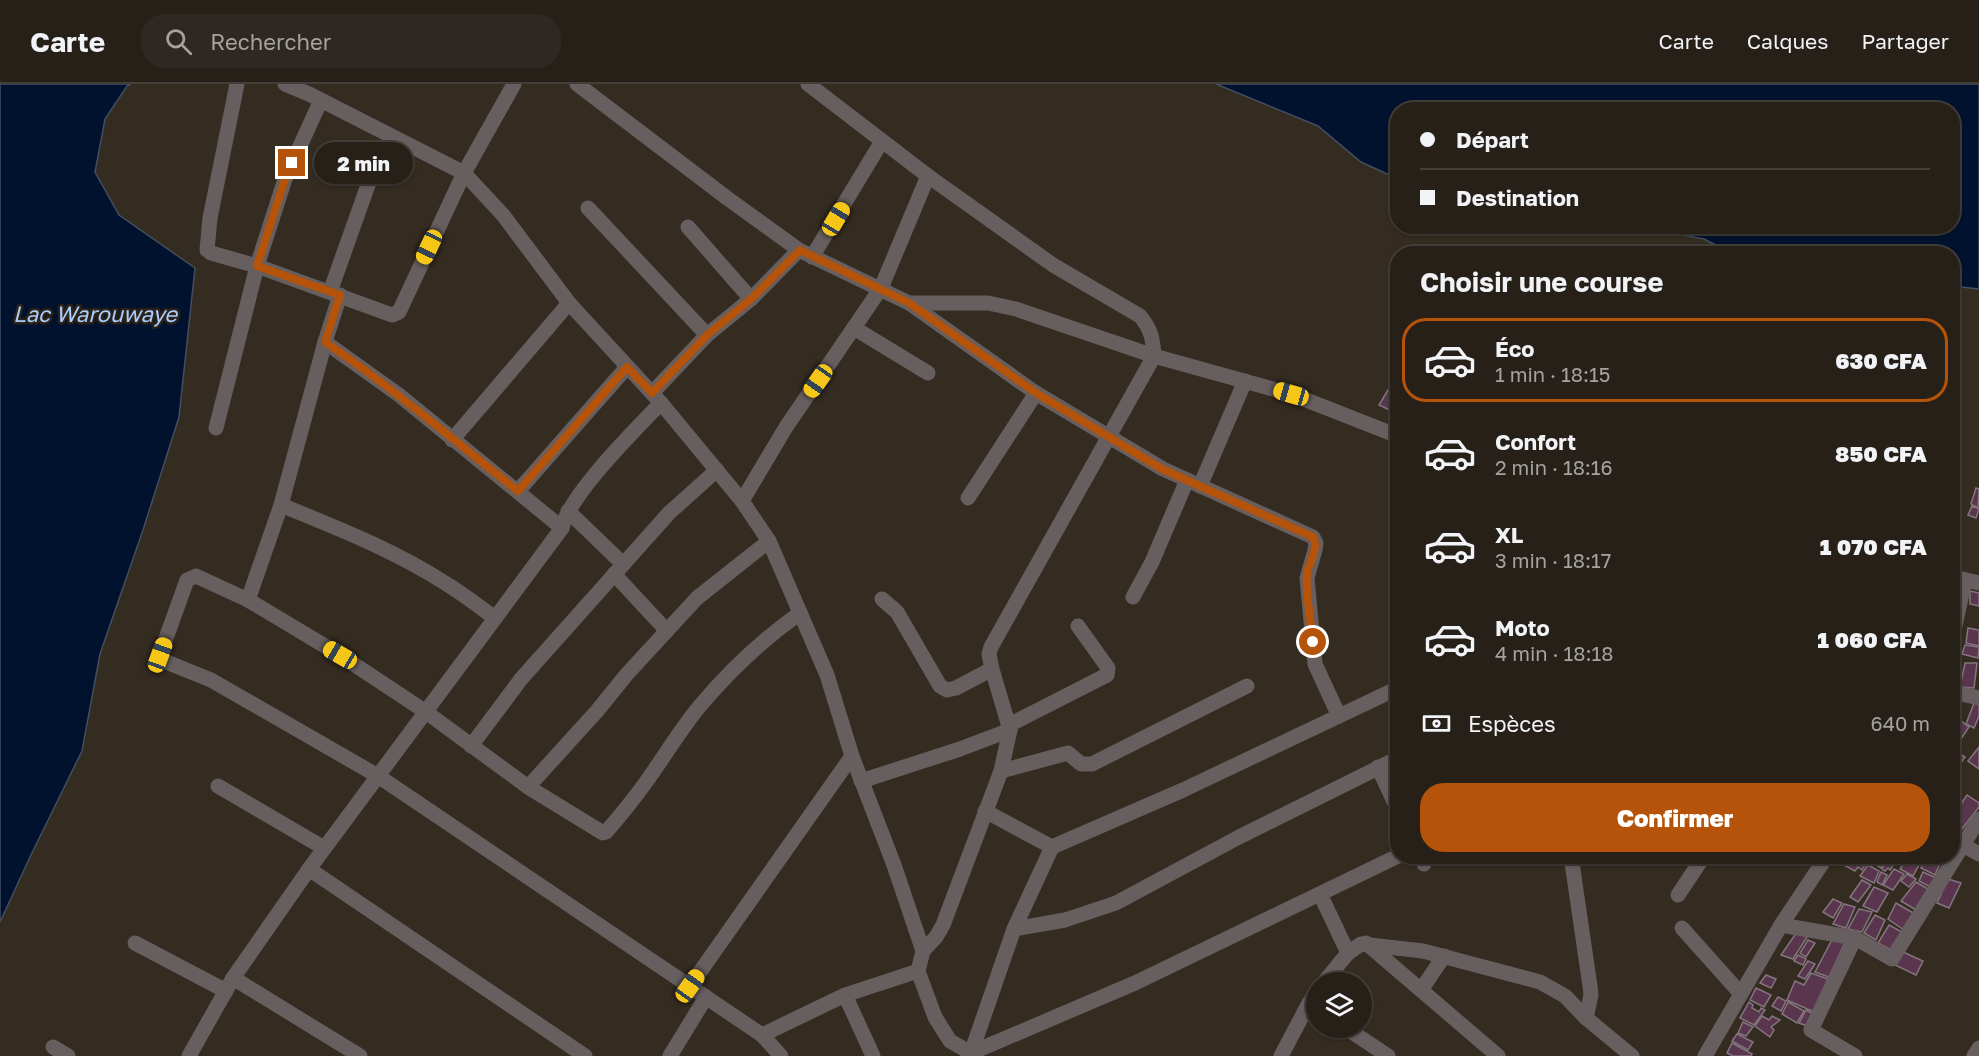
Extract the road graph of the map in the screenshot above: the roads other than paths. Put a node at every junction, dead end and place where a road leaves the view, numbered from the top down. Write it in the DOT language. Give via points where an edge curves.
graph roads {
  1 [pos="237,84"];
  2 [pos="285,84"];
  3 [pos="513,84"];
  4 [pos="577,84"];
  5 [pos="808,84"];
  6 [pos="321,100"];
  7 [pos="393,138"];
  8 [pos="882,141"];
  9 [pos="464,173"];
  10 [pos="928,176"];
  11 [pos="588,208"];
  12 [pos="688,227"];
  13 [pos="806,254"];
  14 [pos="257,266"];
  15 [pos="880,288"];
  16 [pos="335,293"];
  17 [pos="751,299"];
  18 [pos="569,303"];
  19 [pos="909,303"];
  20 [pos="854,328"];
  21 [pos="707,335"];
  22 [pos="325,342"];
  23 [pos="1154,356"];
  24 [pos="627,367"];
  25 [pos="928,374"];
  26 [pos="1245,381"];
  27 [pos="1036,393"];
  28 [pos="656,398"];
  29 [pos="216,428"];
  30 [pos="1390,433"];
  31 [pos="1109,437"];
  32 [pos="452,440"];
  33 [pos="717,470"];
  34 [pos="1193,483"];
  35 [pos="518,491"];
  36 [pos="968,498"];
  37 [pos="742,501"];
  38 [pos="281,505"];
  39 [pos="568,511"];
  40 [pos="562,528"];
  41 [pos="770,542"];
  42 [pos="619,569"];
  43 [pos="1966,580"];
  44 [pos="1132,597"];
  45 [pos="248,600"];
  46 [pos="882,600"];
  47 [pos="1960,605"];
  48 [pos="800,613"];
  49 [pos="495,618"];
  50 [pos="1078,626"];
  51 [pos="667,631"];
  52 [pos="992,669"];
  53 [pos="1247,686"];
  54 [pos="1390,692"];
  55 [pos="1960,694"];
  56 [pos="1979,698"];
  57 [pos="426,712"];
  58 [pos="1339,716"];
  59 [pos="1009,727"];
  60 [pos="471,746"];
  61 [pos="852,756"];
  62 [pos="1390,762"];
  63 [pos="1378,767"];
  64 [pos="1001,771"];
  65 [pos="378,776"];
  66 [pos="861,781"];
  67 [pos="218,786"];
  68 [pos="528,787"];
  69 [pos="1390,793"];
  70 [pos="985,811"];
  71 [pos="1979,819"];
  72 [pos="1963,845"];
  73 [pos="1052,847"];
  74 [pos="324,848"];
  75 [pos="1960,850"];
  76 [pos="1979,854"];
  77 [pos="1390,860"];
  78 [pos="1572,864"];
  79 [pos="1698,864"];
  80 [pos="1822,864"];
  81 [pos="1951,864"];
  82 [pos="309,869"];
  83 [pos="1320,894"];
  84 [pos="1677,895"];
  85 [pos="1780,925"];
  86 [pos="1682,928"];
  87 [pos="1014,929"];
  88 [pos="1855,938"];
  89 [pos="135,943"];
  90 [pos="1366,944"];
  91 [pos="922,951"];
  92 [pos="1348,953"];
  93 [pos="1444,956"];
  94 [pos="918,971"];
  95 [pos="1332,972"];
  96 [pos="230,985"];
  97 [pos="690,986"];
  98 [pos="1421,990"];
  99 [pos="1741,994"];
  100 [pos="845,995"];
  101 [pos="706,997"];
  102 [pos="1306,1014"];
  103 [pos="1586,1018"];
  104 [pos="762,1035"];
  105 [pos="1359,1038"];
  106 [pos="53,1047"];
  107 [pos="1979,1048"];
  108 [pos="1380,1054"];
  109 [pos="970,1055"];
  110 [pos="68,1056"];
  111 [pos="189,1056"];
  112 [pos="360,1056"];
  113 [pos="585,1056"];
  114 [pos="670,1056"];
  115 [pos="781,1056"];
  116 [pos="873,1056"];
  117 [pos="1281,1056"];
  118 [pos="1498,1056"];
  119 [pos="1632,1056"];
  120 [pos="1705,1056"];
  121 [pos="1855,1056"];
  122 [pos="1974,1056"];
  1 -- 14 [label="street" via="206,248 211,253"];
  2 -- 6 [label="street"];
  3 -- 9 [label="street"];
  4 -- 13 [label="street"];
  5 -- 8 [label="street"];
  6 -- 7 [label="street"];
  6 -- 14 [label="street" via="285,179"];
  7 -- 9 [label="street"];
  7 -- 16 [label="street" via="373,171"];
  8 -- 10 [label="street"];
  8 -- 13 [label="street"];
  9 -- 16 [label="street" via="399,312 392,315"];
  9 -- 18 [label="street" via="503,215"];
  10 -- 15 [label="street"];
  10 -- 23 [label="street" via="1053,265 1140,316 1149,327"];
  11 -- 21 [label="street"];
  12 -- 17 [label="street"];
  13 -- 15 [label="street"];
  13 -- 17 [label="street"];
  14 -- 16 [label="street"];
  14 -- 29 [label="street"];
  15 -- 19 [label="street"];
  15 -- 20 [label="street"];
  16 -- 22 [label="street"];
  17 -- 21 [label="street"];
  18 -- 24 [label="street"];
  18 -- 32 [label="street"];
  19 -- 23 [label="street" via="988,303 1016,309"];
  19 -- 27 [label="street"];
  20 -- 25 [label="street"];
  20 -- 37 [label="street" via="786,427"];
  21 -- 28 [label="street"];
  22 -- 32 [label="street" via="399,395"];
  22 -- 38 [label="street"];
  23 -- 26 [label="street"];
  23 -- 31 [label="street"];
  24 -- 28 [label="street"];
  24 -- 35 [label="street"];
  26 -- 30 [label="street" via="1291,394"];
  26 -- 34 [label="street"];
  27 -- 31 [label="street"];
  27 -- 36 [label="street"];
  28 -- 33 [label="street"];
  28 -- 39 [label="street"];
  31 -- 34 [label="street"];
  31 -- 52 [label="street" via="991,647"];
  32 -- 35 [label="street"];
  33 -- 37 [label="street"];
  33 -- 42 [label="street" via="669,513"];
  34 -- 44 [label="street"];
  34 -- 58 [label="street" via="1313,537 1315,550 1307,578 1315,664"];
  35 -- 40 [label="street"];
  37 -- 41 [label="street"];
  38 -- 45 [label="street"];
  38 -- 49 [label="street" via="404,560 446,583"];
  39 -- 40 [label="street"];
  39 -- 42 [label="street"];
  40 -- 49 [label="street"];
  41 -- 48 [label="street"];
  41 -- 51 [label="street" via="700,595"];
  42 -- 51 [label="street"];
  42 -- 60 [label="street" via="521,679"];
  43 -- 47 [label="street"];
  45 -- 57 [label="street"];
  45 -- 65 [label="street" via="191,576 161,658 220,685"];
  46 -- 52 [label="street" via="897,612 940,686 947,690 956,688"];
  48 -- 61 [label="street" via="827,675"];
  48 -- 68 [label="street" via="743,659 698,708 606,832 600,833"];
  49 -- 57 [label="street"];
  50 -- 59 [label="street" via="1108,668 1107,675"];
  51 -- 68 [label="street"];
  52 -- 59 [label="street"];
  53 -- 64 [label="street" via="1092,764 1081,764 1068,753"];
  54 -- 58 [label="street"];
  55 -- 56 [label="street"];
  57 -- 60 [label="street"];
  57 -- 65 [label="street"];
  58 -- 73 [label="street"];
  59 -- 64 [label="street"];
  59 -- 66 [label="street" via="960,749"];
  60 -- 68 [label="street"];
  61 -- 66 [label="street"];
  61 -- 97 [label="street"];
  62 -- 63 [label="street"];
  63 -- 69 [label="street"];
  63 -- 87 [label="street" via="1116,903 1065,920"];
  64 -- 70 [label="street"];
  65 -- 74 [label="street"];
  65 -- 97 [label="street"];
  66 -- 91 [label="street"];
  67 -- 74 [label="street"];
  70 -- 73 [label="street"];
  70 -- 91 [label="street" via="943,925"];
  71 -- 72 [label="street"];
  72 -- 75 [label="street"];
  72 -- 76 [label="street"];
  73 -- 87 [label="street"];
  74 -- 82 [label="street"];
  77 -- 83 [label="street"];
  78 -- 103 [label="street" via="1591,995"];
  79 -- 84 [label="street"];
  80 -- 85 [label="street"];
  81 -- 88 [label="street" via="1892,959"];
  82 -- 96 [label="street"];
  82 -- 113 [label="street"];
  83 -- 92 [label="street"];
  83 -- 109 [label="street" via="1135,983"];
  85 -- 88 [label="street"];
  85 -- 99 [label="street"];
  86 -- 99 [label="street"];
  87 -- 109 [label="street"];
  88 -- 121 [label="street" via="1811,1030"];
  89 -- 96 [label="street"];
  90 -- 92 [label="street"];
  90 -- 93 [label="street"];
  90 -- 98 [label="street"];
  91 -- 94 [label="street"];
  92 -- 95 [label="street"];
  93 -- 98 [label="street"];
  93 -- 103 [label="street" via="1540,982 1565,996"];
  94 -- 100 [label="street"];
  94 -- 109 [label="street" via="943,1031"];
  96 -- 111 [label="street"];
  96 -- 112 [label="street"];
  97 -- 101 [label="street"];
  98 -- 118 [label="street"];
  99 -- 120 [label="street"];
  100 -- 104 [label="street"];
  100 -- 116 [label="street"];
  101 -- 104 [label="street"];
  101 -- 114 [label="street"];
  102 -- 117 [label="street"];
  103 -- 119 [label="street"];
  104 -- 115 [label="street"];
  105 -- 108 [label="street"];
  106 -- 110 [label="street"];
  107 -- 122 [label="street"];
}
